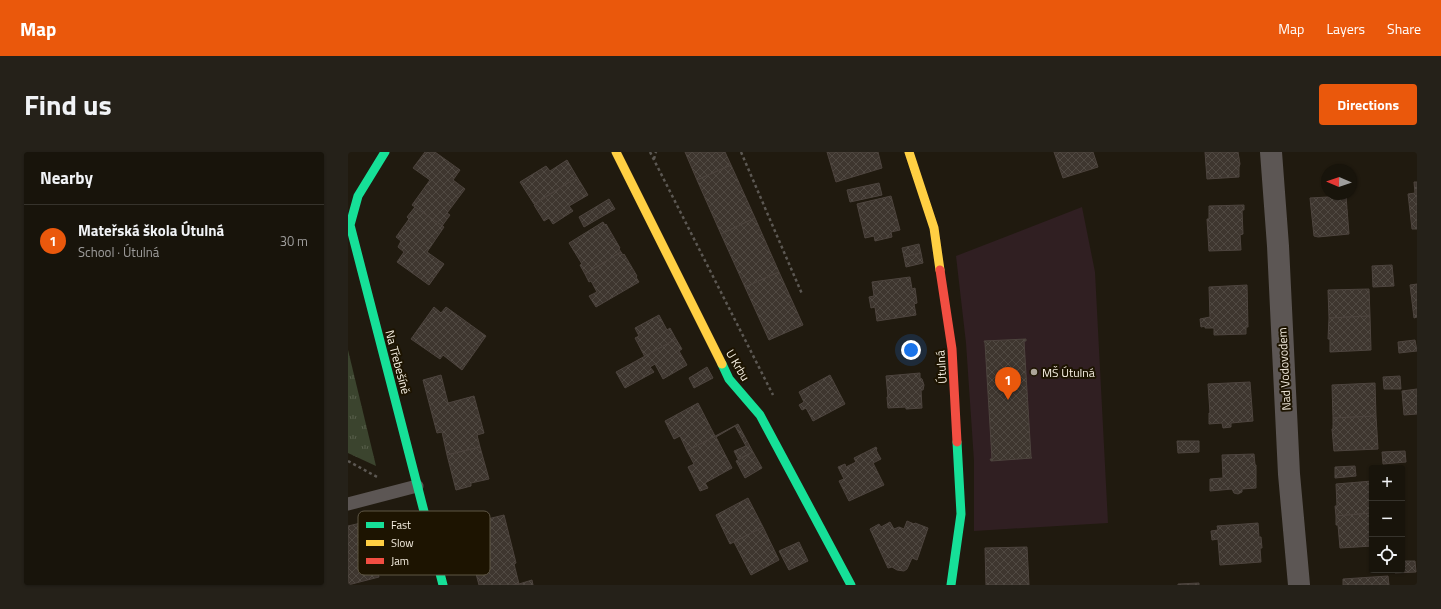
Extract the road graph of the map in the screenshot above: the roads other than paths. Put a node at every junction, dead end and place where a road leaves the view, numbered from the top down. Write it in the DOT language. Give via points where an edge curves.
graph roads {
  1 [pos="385,152"];
  2 [pos="616,152"];
  3 [pos="909,152"];
  4 [pos="1271,152"];
  5 [pos="418,486"];
  6 [pos="348,504"];
  7 [pos="424,511"];
  8 [pos="440,575"];
  9 [pos="443,585"];
  10 [pos="851,585"];
  11 [pos="951,585"];
  12 [pos="1299,585"];
  1 -- 5 [label="street, Na Třebešíně" via="358,196 350,225"];
  2 -- 10 [label="street, U Krbu" via="729,378 760,415"];
  3 -- 11 [label="street, Útulná" via="934,228 952,349 961,514"];
  4 -- 12 [label="street, Nad Vodovodem" via="1289,474"];
  5 -- 6 [label="lane"];
  5 -- 7 [label="street, Na Třebešíně"];
  8 -- 9 [label="street, Na Třebešíně"];
}
